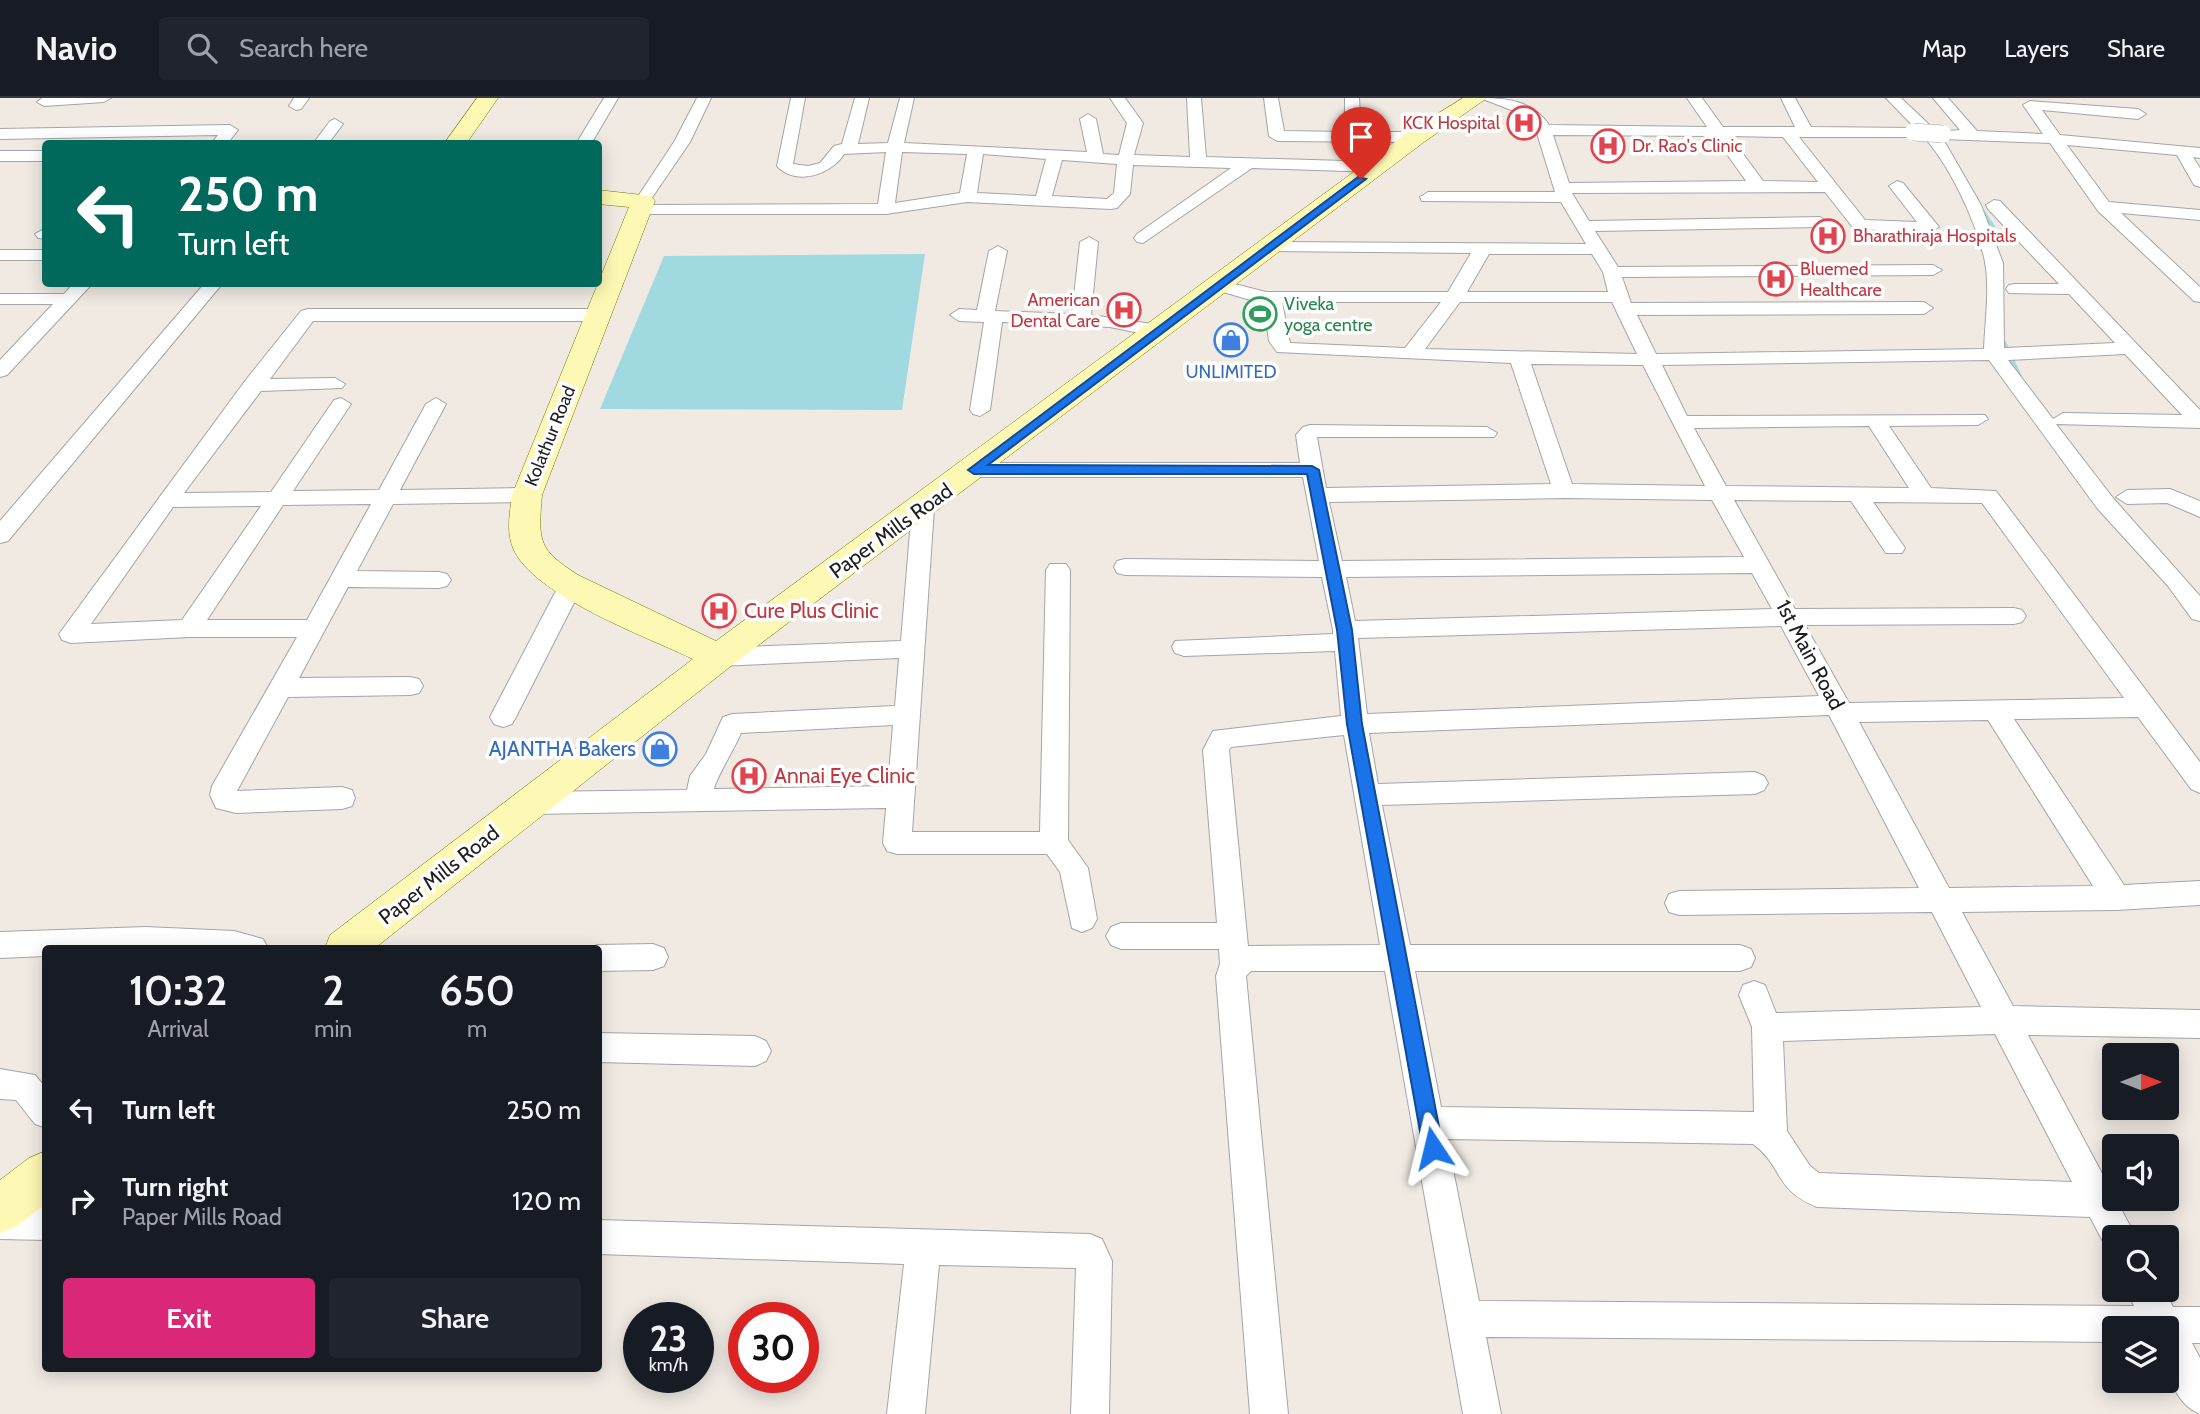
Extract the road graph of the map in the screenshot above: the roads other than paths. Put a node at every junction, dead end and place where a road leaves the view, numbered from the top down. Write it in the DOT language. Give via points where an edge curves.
graph roads {
  1 [pos="104,98"];
  2 [pos="488,98"];
  3 [pos="611,98"];
  4 [pos="704,98"];
  5 [pos="798,98"];
  6 [pos="862,98"];
  7 [pos="907,98"];
  8 [pos="1117,98"];
  9 [pos="1194,98"];
  10 [pos="1271,98"];
  11 [pos="1352,98"];
  12 [pos="1477,98"];
  13 [pos="1487,98"];
  14 [pos="1694,98"];
  15 [pos="1788,98"];
  16 [pos="1893,98"];
  17 [pos="1940,98"];
  18 [pos="39,107"];
  19 [pos="2138,114"];
  20 [pos="1088,119"];
  21 [pos="335,124"];
  22 [pos="1914,127"];
  23 [pos="1544,130"];
  24 [pos="1715,131"];
  25 [pos="1787,132"];
  26 [pos="1806,132"];
  27 [pos="4,134"];
  28 [pos="1943,134"];
  29 [pos="1973,136"];
  30 [pos="1353,137"];
  31 [pos="1416,137"];
  32 [pos="2054,139"];
  33 [pos="221,140"];
  34 [pos="323,140"];
  35 [pos="458,140"];
  36 [pos="585,140"];
  37 [pos="849,147"];
  38 [pos="895,147"];
  39 [pos="975,149"];
  40 [pos="2182,151"];
  41 [pos="2200,153"];
  42 [pos="1055,155"];
  43 [pos="0,156"];
  44 [pos="42,156"];
  45 [pos="1096,158"];
  46 [pos="1125,160"];
  47 [pos="1198,162"];
  48 [pos="1250,162"];
  49 [pos="1377,167"];
  50 [pos="2200,183"];
  51 [pos="1897,186"];
  52 [pos="1758,187"];
  53 [pos="1829,187"];
  54 [pos="1564,192"];
  55 [pos="967,197"];
  56 [pos="1428,197"];
  57 [pos="602,198"];
  58 [pos="1043,201"];
  59 [pos="1994,205"];
  60 [pos="641,206"];
  61 [pos="2104,206"];
  62 [pos="886,209"];
  63 [pos="2200,215"];
  64 [pos="1820,222"];
  65 [pos="1585,226"];
  66 [pos="1143,238"];
  67 [pos="1089,242"];
  68 [pos="1268,247"];
  69 [pos="1600,249"];
  70 [pos="1482,250"];
  71 [pos="998,251"];
  72 [pos="42,255"];
  73 [pos="0,256"];
  74 [pos="1933,270"];
  75 [pos="1612,272"];
  76 [pos="1219,285"];
  77 [pos="80,287"];
  78 [pos="210,287"];
  79 [pos="2015,289"];
  80 [pos="2074,289"];
  81 [pos="1266,297"];
  82 [pos="2200,297"];
  83 [pos="0,299"];
  84 [pos="68,299"];
  85 [pos="1453,299"];
  86 [pos="1622,303"];
  87 [pos="1924,308"];
  88 [pos="598,315"];
  89 [pos="959,315"];
  90 [pos="990,316"];
  91 [pos="1081,320"];
  92 [pos="1159,331"];
  93 [pos="2130,348"];
  94 [pos="2003,354"];
  95 [pos="1410,355"];
  96 [pos="1519,358"];
  97 [pos="1650,362"];
  98 [pos="0,371"];
  99 [pos="251,386"];
  100 [pos="436,404"];
  101 [pos="980,410"];
  102 [pos="1978,419"];
  103 [pos="1875,420"];
  104 [pos="2199,421"];
  105 [pos="1680,422"];
  106 [pos="2052,422"];
  107 [pos="1488,433"];
  108 [pos="974,470"];
  109 [pos="1315,483"];
  110 [pos="1564,491"];
  111 [pos="1721,494"];
  112 [pos="1924,494"];
  113 [pos="527,495"];
  114 [pos="2127,496"];
  115 [pos="385,497"];
  116 [pos="1859,497"];
  117 [pos="277,499"];
  118 [pos="167,500"];
  119 [pos="923,508"];
  120 [pos="2200,510"];
  121 [pos="0,536"];
  122 [pos="1894,548"];
  123 [pos="1761,565"];
  124 [pos="1125,567"];
  125 [pos="1332,569"];
  126 [pos="1058,570"];
  127 [pos="341,579"];
  128 [pos="439,580"];
  129 [pos="570,584"];
  130 [pos="2200,613"];
  131 [pos="2014,616"];
  132 [pos="1790,617"];
  133 [pos="188,628"];
  134 [pos="314,629"];
  135 [pos="1345,636"];
  136 [pos="1184,647"];
  137 [pos="912,649"];
  138 [pos="719,657"];
  139 [pos="410,687"];
  140 [pos="281,688"];
  141 [pos="2145,707"];
  142 [pos="1839,709"];
  143 [pos="1996,710"];
  144 [pos="907,715"];
  145 [pos="503,717"];
  146 [pos="1355,724"];
  147 [pos="2200,782"];
  148 [pos="1755,783"];
  149 [pos="1367,796"];
  150 [pos="901,797"];
  151 [pos="342,798"];
  152 [pos="699,801"];
  153 [pos="531,803"];
  154 [pos="1054,843"];
  155 [pos="2200,894"];
  156 [pos="2116,898"];
  157 [pos="1938,901"];
  158 [pos="1679,903"];
  159 [pos="1082,919"];
  160 [pos="1121,936"];
  161 [pos="0,945"];
  162 [pos="239,945"];
  163 [pos="349,945"];
  164 [pos="1234,950"];
  165 [pos="653,957"];
  166 [pos="602,958"];
  167 [pos="1399,958"];
  168 [pos="1740,958"];
  169 [pos="1754,995"];
  170 [pos="2002,1020"];
  171 [pos="2200,1024"];
  172 [pos="1767,1027"];
  173 [pos="602,1047"];
  174 [pos="755,1051"];
  175 [pos="0,1084"];
  176 [pos="42,1108"];
  177 [pos="1428,1124"];
  178 [pos="1771,1134"];
  179 [pos="42,1177"];
  180 [pos="2100,1200"];
  181 [pos="0,1209"];
  182 [pos="0,1222"];
  183 [pos="42,1223"];
  184 [pos="2113,1225"];
  185 [pos="602,1237"];
  186 [pos="923,1247"];
  187 [pos="1464,1319"];
  188 [pos="2200,1325"];
  189 [pos="2102,1327"];
  190 [pos="2179,1327"];
  191 [pos="2179,1355"];
  192 [pos="2200,1395"];
  193 [pos="906,1414"];
  194 [pos="1090,1414"];
  195 [pos="1269,1414"];
  196 [pos="1482,1414"];
  1 -- 18 [label="street"];
  2 -- 35 [label="main road"];
  3 -- 36 [label="street"];
  4 -- 60 [label="street"];
  5 -- 37 [label="street" via="785,166 794,170 827,167 840,149"];
  6 -- 37 [label="street"];
  7 -- 38 [label="street"];
  8 -- 46 [label="street" via="1135,122"];
  9 -- 47 [label="street"];
  10 -- 30 [label="street" via="1277,136"];
  11 -- 30 [label="street"];
  12 -- 31 [label="main road, Paper Mills Road"];
  13 -- 23 [label="street" via="1533,113"];
  14 -- 24 [label="street"];
  15 -- 26 [label="street"];
  16 -- 22 [label="street"];
  17 -- 29 [label="street"];
  18 -- 27 [label="street"];
  19 -- 32 [label="street" via="2030,105"];
  20 -- 45 [label="street"];
  21 -- 34 [label="street"];
  22 -- 26 [label="street"];
  22 -- 28 [label="street, bridge"];
  22 -- 94 [label="street" via="1942,146 1970,199 1991,256 1994,321"];
  23 -- 24 [label="street"];
  23 -- 54 [label="street, 1st Main Road"];
  24 -- 25 [label="street"];
  24 -- 52 [label="street"];
  25 -- 26 [label="street"];
  25 -- 53 [label="street"];
  27 -- 33 [label="street" via="230,130"];
  28 -- 29 [label="street"];
  29 -- 32 [label="street"];
  30 -- 31 [label="street"];
  31 -- 49 [label="main road, Paper Mills Road"];
  32 -- 40 [label="street"];
  32 -- 61 [label="street"];
  37 -- 38 [label="street"];
  38 -- 39 [label="street"];
  38 -- 62 [label="street"];
  39 -- 42 [label="street"];
  39 -- 55 [label="street"];
  40 -- 41 [label="street"];
  40 -- 50 [label="street"];
  42 -- 45 [label="street"];
  42 -- 58 [label="street"];
  43 -- 44 [label="street"];
  45 -- 46 [label="street"];
  46 -- 47 [label="street"];
  46 -- 58 [label="street" via="1122,194 1111,204"];
  47 -- 48 [label="street"];
  48 -- 49 [label="street"];
  48 -- 66 [label="street"];
  49 -- 68 [label="main road, Paper Mills Road"];
  51 -- 53 [label="street" via="1930,227 1860,225"];
  52 -- 53 [label="street"];
  52 -- 54 [label="street"];
  54 -- 56 [label="street"];
  54 -- 65 [label="street, 1st Main Road"];
  55 -- 58 [label="street"];
  55 -- 62 [label="street"];
  57 -- 60 [label="main road"];
  59 -- 80 [label="street"];
  60 -- 62 [label="street"];
  60 -- 88 [label="main road, Kolathur Road"];
  61 -- 63 [label="street"];
  61 -- 82 [label="street"];
  64 -- 65 [label="street"];
  65 -- 69 [label="street, 1st Main Road"];
  67 -- 91 [label="street"];
  68 -- 70 [label="street"];
  68 -- 76 [label="main road, Paper Mills Road"];
  69 -- 70 [label="street"];
  69 -- 75 [label="street, 1st Main Road"];
  70 -- 85 [label="street"];
  71 -- 90 [label="street"];
  72 -- 73 [label="street"];
  74 -- 75 [label="street"];
  75 -- 86 [label="street, 1st Main Road"];
  76 -- 81 [label="street"];
  76 -- 92 [label="main road, Paper Mills Road"];
  77 -- 84 [label="street"];
  78 -- 121 [label="street"];
  79 -- 80 [label="street"];
  80 -- 93 [label="street"];
  81 -- 85 [label="street"];
  81 -- 95 [label="street" via="1273,301 1284,348"];
  83 -- 84 [label="street"];
  84 -- 98 [label="street"];
  85 -- 86 [label="street"];
  85 -- 95 [label="street"];
  86 -- 87 [label="street"];
  86 -- 97 [label="street, 1st Main Road"];
  88 -- 99 [label="street" via="308,315"];
  88 -- 113 [label="main road, Kolathur Road"];
  89 -- 90 [label="street"];
  90 -- 91 [label="street"];
  90 -- 101 [label="street"];
  91 -- 92 [label="street"];
  92 -- 108 [label="main road, Paper Mills Road"];
  93 -- 94 [label="street"];
  93 -- 104 [label="street"];
  94 -- 97 [label="street"];
  94 -- 106 [label="street" via="2023,392"];
  95 -- 96 [label="street"];
  96 -- 97 [label="street"];
  96 -- 110 [label="street"];
  97 -- 105 [label="street, 1st Main Road"];
  99 -- 117 [label="street" via="338,394"];
  99 -- 118 [label="street"];
  100 -- 115 [label="street"];
  102 -- 103 [label="street"];
  103 -- 105 [label="street"];
  103 -- 112 [label="street"];
  104 -- 106 [label="street"];
  105 -- 111 [label="street, 1st Main Road"];
  106 -- 130 [label="street" via="2105,503"];
  107 -- 109 [label="street" via="1310,431 1306,435"];
  108 -- 109 [label="street"];
  108 -- 119 [label="main road, Paper Mills Road"];
  109 -- 110 [label="street"];
  109 -- 125 [label="street"];
  110 -- 111 [label="street"];
  111 -- 116 [label="street"];
  111 -- 123 [label="street, 1st Main Road"];
  112 -- 116 [label="street"];
  112 -- 141 [label="street" via="1979,494 1995,502"];
  113 -- 115 [label="street"];
  113 -- 129 [label="main road, Kolathur Road" via="524,535 534,558"];
  114 -- 120 [label="street" via="2170,496"];
  115 -- 117 [label="street"];
  115 -- 127 [label="street"];
  116 -- 122 [label="street"];
  117 -- 118 [label="street"];
  117 -- 133 [label="street"];
  118 -- 133 [label="street" via="71,634"];
  119 -- 137 [label="street"];
  119 -- 138 [label="main road, Paper Mills Road"];
  123 -- 125 [label="street"];
  123 -- 132 [label="street, 1st Main Road"];
  124 -- 125 [label="street"];
  125 -- 135 [label="street"];
  126 -- 154 [label="street"];
  127 -- 128 [label="street"];
  127 -- 134 [label="street"];
  129 -- 138 [label="main road, Kolathur Road"];
  129 -- 145 [label="street"];
  131 -- 132 [label="street"];
  132 -- 135 [label="street"];
  132 -- 142 [label="street, 1st Main Road"];
  133 -- 134 [label="street"];
  134 -- 140 [label="street"];
  135 -- 136 [label="street"];
  135 -- 146 [label="street"];
  137 -- 138 [label="street"];
  137 -- 144 [label="street"];
  138 -- 153 [label="main road, Paper Mills Road"];
  139 -- 140 [label="street"];
  140 -- 151 [label="street" via="225,786 226,800"];
  141 -- 143 [label="street"];
  141 -- 147 [label="street"];
  142 -- 143 [label="street"];
  142 -- 146 [label="street"];
  142 -- 157 [label="street, 1st Main Road"];
  143 -- 156 [label="street"];
  144 -- 150 [label="street"];
  144 -- 152 [label="street" via="732,724 717,760 703,776"];
  146 -- 149 [label="street"];
  146 -- 164 [label="street" via="1222,738 1216,750"];
  148 -- 149 [label="street"];
  149 -- 167 [label="street"];
  150 -- 152 [label="street"];
  150 -- 154 [label="street" via="897,843"];
  152 -- 153 [label="street"];
  153 -- 163 [label="main road, Paper Mills Road"];
  154 -- 159 [label="street" via="1074,867"];
  155 -- 156 [label="street"];
  156 -- 157 [label="street"];
  157 -- 158 [label="street"];
  157 -- 170 [label="street, 1st Main Road"];
  160 -- 164 [label="street"];
  161 -- 162 [label="street" via="146,940"];
  164 -- 167 [label="street" via="1250,958"];
  164 -- 195 [label="street" via="1231,976"];
  165 -- 166 [label="street"];
  167 -- 168 [label="street"];
  167 -- 177 [label="street"];
  169 -- 172 [label="street"];
  170 -- 171 [label="street"];
  170 -- 172 [label="street"];
  170 -- 180 [label="street, 1st Main Road"];
  172 -- 178 [label="street"];
  173 -- 174 [label="street"];
  175 -- 176 [label="street" via="24,1086"];
  177 -- 178 [label="street" via="1757,1128"];
  177 -- 187 [label="street"];
  178 -- 180 [label="street" via="1795,1177 1817,1191"];
  179 -- 181 [label="main road"];
  180 -- 184 [label="street, 1st Main Road"];
  182 -- 183 [label="street"];
  185 -- 186 [label="street"];
  186 -- 193 [label="street"];
  186 -- 194 [label="street" via="1090,1251 1094,1261"];
  187 -- 189 [label="street"];
  187 -- 196 [label="street"];
  188 -- 190 [label="street"];
  191 -- 192 [label="street"];
}
